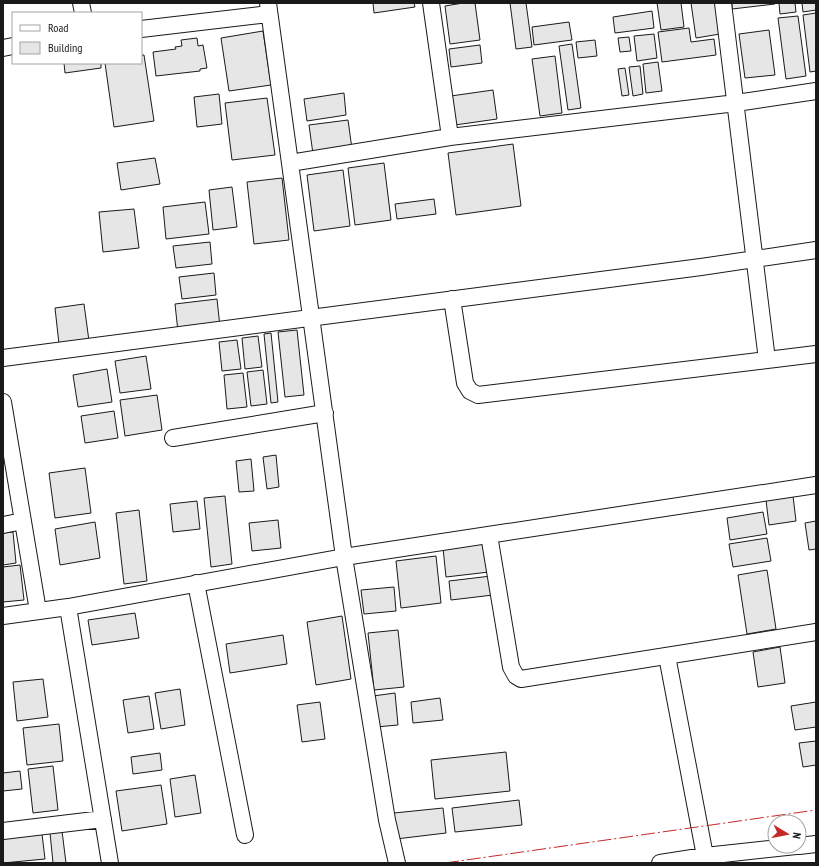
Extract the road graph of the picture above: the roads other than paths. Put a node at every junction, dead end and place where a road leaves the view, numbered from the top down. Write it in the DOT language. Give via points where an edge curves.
graph roads {
  1 [pos="431,3"];
  2 [pos="723,3"];
  3 [pos="268,8"];
  4 [pos="142,29"];
  5 [pos="816,91"];
  6 [pos="736,103"];
  7 [pos="450,137"];
  8 [pos="290,163"];
  9 [pos="816,250"];
  10 [pos="754,259"];
  11 [pos="452,299"];
  12 [pos="312,317"];
  13 [pos="816,354"];
  14 [pos="3,358"];
  15 [pos="767,360"];
  16 [pos="3,402"];
  17 [pos="325,413"];
  18 [pos="173,438"];
  19 [pos="816,485"];
  20 [pos="23,521"];
  21 [pos="3,524"];
  22 [pos="488,535"];
  23 [pos="344,557"];
  24 [pos="196,583"];
  25 [pos="68,607"];
  26 [pos="38,611"];
  27 [pos="3,616"];
  28 [pos="816,632"];
  29 [pos="667,656"];
  30 [pos="103,819"];
  31 [pos="3,831"];
  32 [pos="245,835"];
  33 [pos="767,849"];
  34 [pos="705,856"];
  35 [pos="110,863"];
  36 [pos="397,863"];
  37 [pos="660,863"];
  1 -- 7 [label="street"];
  2 -- 6 [label="street"];
  3 -- 4 [label="street"];
  3 -- 8 [label="street"];
  5 -- 6 [label="street"];
  6 -- 7 [label="street"];
  6 -- 10 [label="street"];
  7 -- 8 [label="street"];
  8 -- 12 [label="street"];
  9 -- 10 [label="street"];
  10 -- 11 [label="street"];
  10 -- 15 [label="street"];
  11 -- 12 [label="street"];
  11 -- 15 [label="street" via="465,384 470,391 478,395"];
  12 -- 14 [label="street"];
  12 -- 17 [label="street"];
  13 -- 15 [label="street"];
  16 -- 20 [label="street"];
  17 -- 18 [label="street"];
  17 -- 23 [label="street"];
  19 -- 22 [label="street"];
  20 -- 21 [label="street"];
  20 -- 26 [label="street"];
  22 -- 23 [label="street"];
  22 -- 29 [label="street" via="511,667 521,680"];
  23 -- 24 [label="street"];
  23 -- 36 [label="street" via="387,820"];
  24 -- 25 [label="street"];
  24 -- 32 [label="street"];
  25 -- 26 [label="street"];
  25 -- 30 [label="street"];
  26 -- 27 [label="street"];
  28 -- 29 [label="street"];
  29 -- 34 [label="street"];
  30 -- 31 [label="street"];
  30 -- 35 [label="street"];
  33 -- 34 [label="street"];
  34 -- 37 [label="street"];
}
